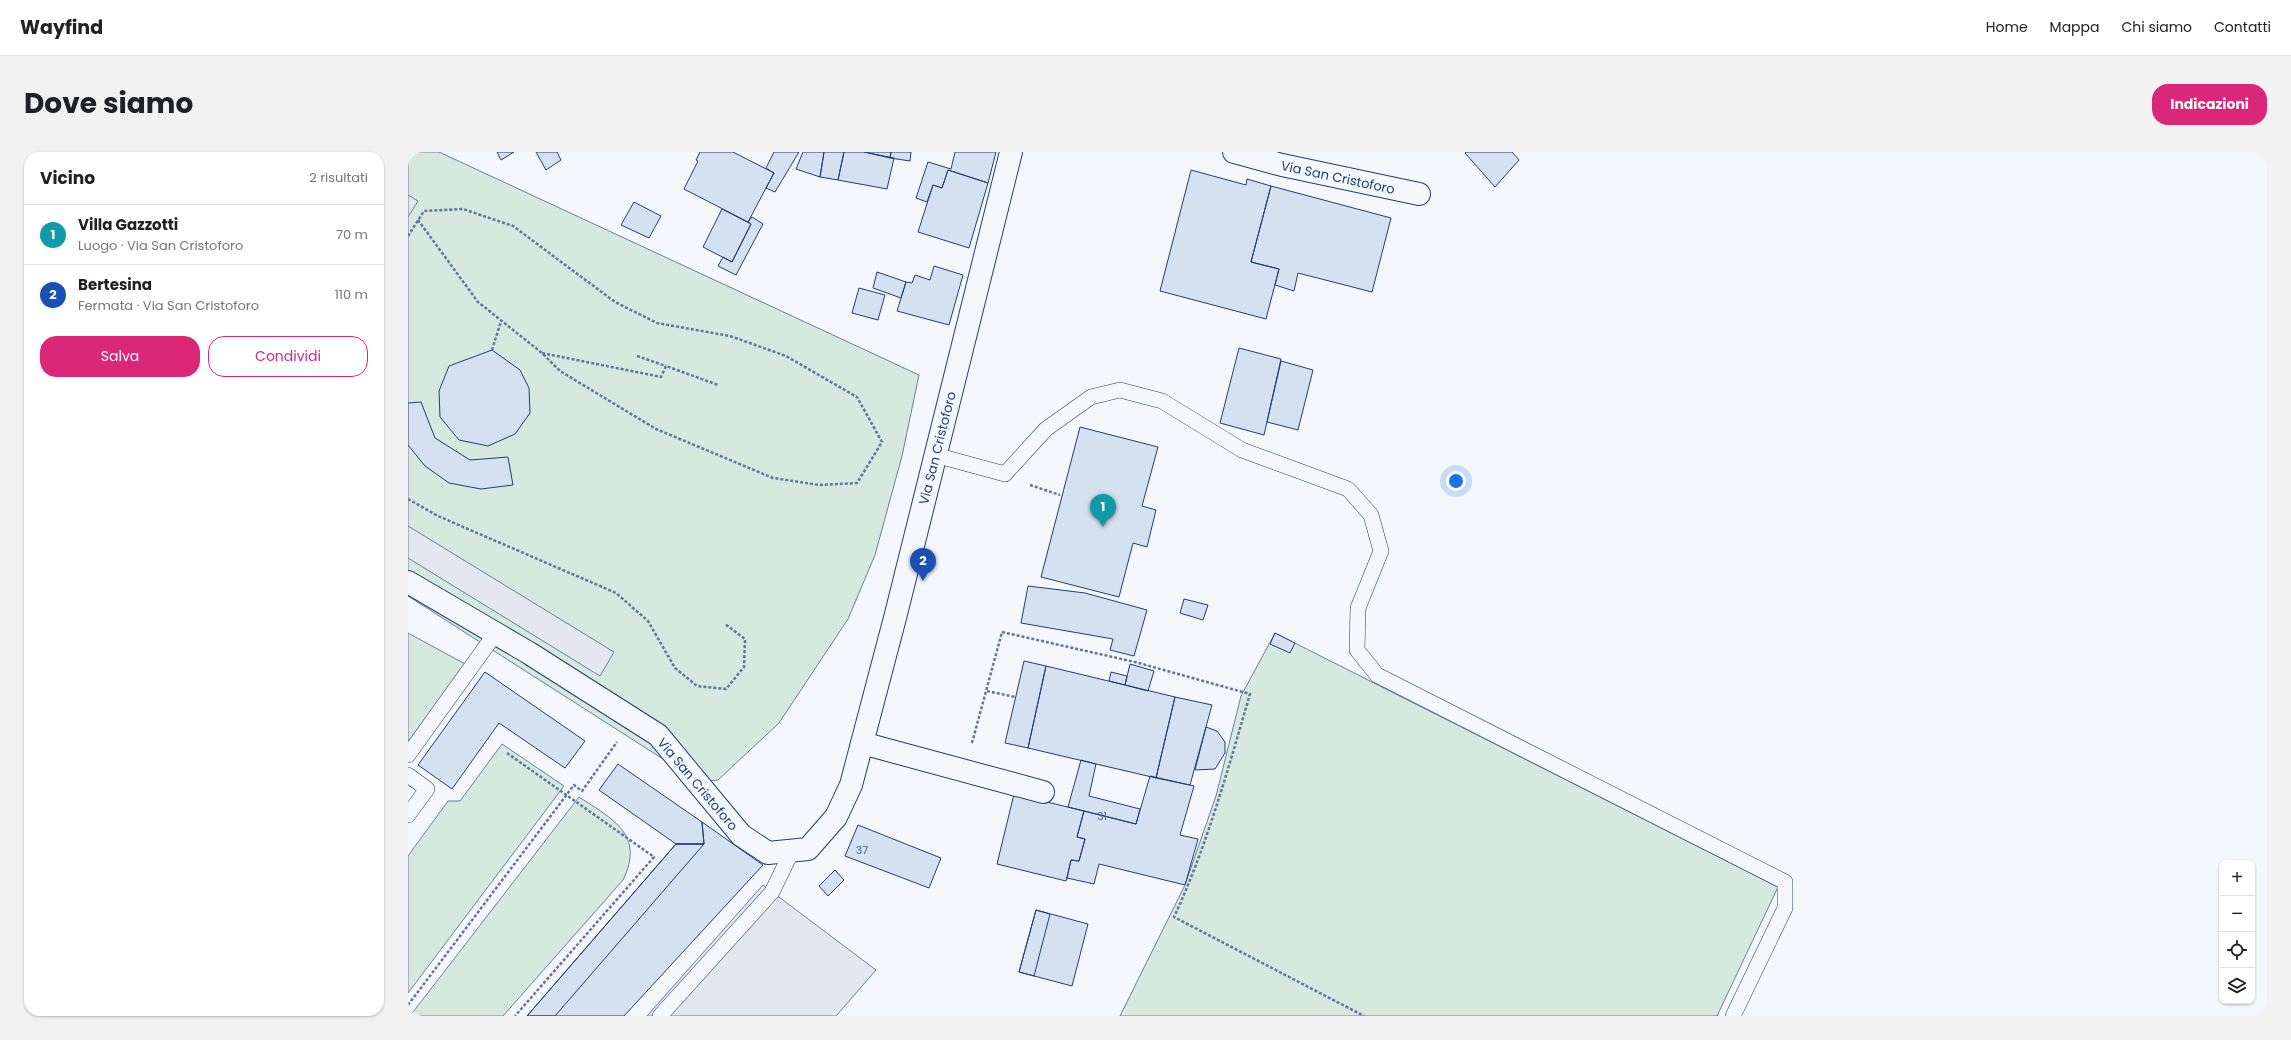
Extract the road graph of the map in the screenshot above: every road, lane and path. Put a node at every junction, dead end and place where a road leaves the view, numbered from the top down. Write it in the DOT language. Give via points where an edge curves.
graph roads {
  1 [pos="1010,152"];
  2 [pos="1234,152"];
  3 [pos="1419,194"];
  4 [pos="418,220"];
  5 [pos="408,236"];
  6 [pos="501,321"];
  7 [pos="492,350"];
  8 [pos="542,353"];
  9 [pos="638,356"];
  10 [pos="666,366"];
  11 [pos="718,385"];
  12 [pos="934,455"];
  13 [pos="1043,491"];
  14 [pos="1060,495"];
  15 [pos="408,499"];
  16 [pos="408,582"];
  17 [pos="726,624"];
  18 [pos="495,634"];
  19 [pos="987,691"];
  20 [pos="1015,698"];
  21 [pos="633,719"];
  22 [pos="862,743"];
  23 [pos="507,754"];
  24 [pos="408,755"];
  25 [pos="964,771"];
  26 [pos="408,775"];
  27 [pos="1043,792"];
  28 [pos="566,795"];
  29 [pos="408,815"];
  30 [pos="792,851"];
  31 [pos="408,1005"];
  32 [pos="515,1016"];
  33 [pos="660,1016"];
  34 [pos="1364,1016"];
  35 [pos="1733,1016"];
  1 -- 12 [label="street, Via San Cristoforo"];
  2 -- 3 [label="street, Via San Cristoforo" via="1282,165"];
  4 -- 5 [label="path"];
  4 -- 6 [label="path" via="478,302"];
  4 -- 8 [label="path" via="424,211 463,209 513,226 614,302 657,323 730,336 786,356 857,397 882,442 856,483 819,485 773,478 656,429 560,371"];
  6 -- 7 [label="path"];
  6 -- 8 [label="path"];
  8 -- 10 [label="path" via="661,377"];
  9 -- 10 [label="path"];
  10 -- 11 [label="path"];
  12 -- 22 [label="street, Via San Cristoforo"];
  12 -- 35 [label="lane" via="1005,474 1046,429 1091,397 1120,390 1162,401 1242,450 1348,489 1371,515 1381,551 1358,608 1357,650 1378,675 1784,882 1785,908"];
  13 -- 14 [label="path"];
  15 -- 17 [label="path" via="438,516 616,593 648,621 675,668 697,686 726,690 744,667 745,638"];
  16 -- 18 [label="street, Via San Cristoforo"];
  18 -- 21 [label="street, Via San Cristoforo"];
  18 -- 24 [label="lane"];
  19 -- 20 [label="path"];
  19 -- 25 [label="path"];
  19 -- 34 [label="path" via="1002,632 1135,662 1250,694 1219,797 1187,890 1174,918"];
  21 -- 28 [label="path" via="582,791 574,785"];
  21 -- 30 [label="street, Via San Cristoforo" via="658,735 741,835 768,853"];
  22 -- 25 [label="street"];
  22 -- 30 [label="street, Via San Cristoforo" via="850,785 836,817 808,850"];
  23 -- 28 [label="path"];
  25 -- 27 [label="street"];
  26 -- 29 [label="lane" via="427,789"];
  28 -- 31 [label="path"];
  28 -- 32 [label="path" via="654,857"];
  30 -- 33 [label="lane" via="772,892"];
}
